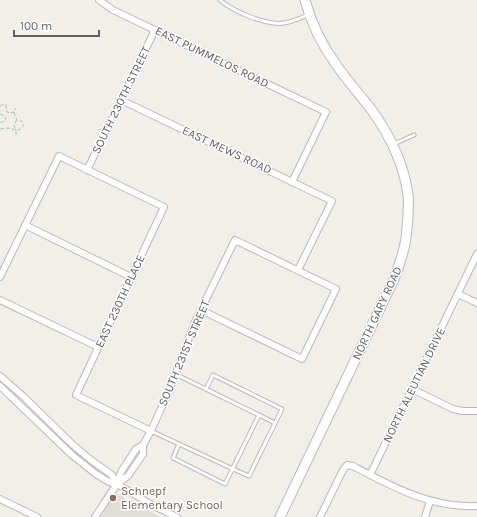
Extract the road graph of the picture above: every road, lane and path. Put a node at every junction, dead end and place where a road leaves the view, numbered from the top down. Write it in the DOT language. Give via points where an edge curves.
graph roads {
  1 [pos="99,0"];
  2 [pos="220,0"];
  3 [pos="305,0"];
  4 [pos="310,14"];
  5 [pos="155,30"];
  6 [pos="121,100"];
  7 [pos="0,106"];
  8 [pos="16,108"];
  9 [pos="14,112"];
  10 [pos="0,114"];
  11 [pos="17,120"];
  12 [pos="0,123"];
  13 [pos="0,129"];
  14 [pos="16,130"];
  15 [pos="16,135"];
  16 [pos="414,135"];
  17 [pos="392,145"];
  18 [pos="87,170"];
  19 [pos="292,182"];
  20 [pos="25,225"];
  21 [pos="477,254"];
  22 [pos="298,270"];
  23 [pos="0,277"];
  24 [pos="131,277"];
  25 [pos="458,294"];
  26 [pos="0,300"];
  27 [pos="477,303"];
  28 [pos="201,310"];
  29 [pos="98,347"];
  30 [pos="175,374"];
  31 [pos="0,376"];
  32 [pos="0,386"];
  33 [pos="206,389"];
  34 [pos="412,389"];
  35 [pos="477,411"];
  36 [pos="259,415"];
  37 [pos="275,423"];
  38 [pos="151,431"];
  39 [pos="179,444"];
  40 [pos="232,469"];
  41 [pos="370,475"];
  42 [pos="117,484"];
  43 [pos="0,499"];
  44 [pos="430,501"];
  45 [pos="477,506"];
  46 [pos="37,517"];
  47 [pos="95,517"];
  48 [pos="177,517"];
  49 [pos="280,517"];
  50 [pos="320,517"];
  51 [pos="425,517"];
  1 -- 5 [label="street, EAST PUMMELOS ROAD" via="113,10"];
  2 -- 4 [label="lane" via="256,19 272,23 284,23"];
  3 -- 4 [label="main road, NORTH GARY ROAD"];
  4 -- 17 [label="main road, NORTH GARY ROAD" via="335,63 371,109"];
  5 -- 6 [label="street, SOUTH 230TH STREET"];
  5 -- 19 [label="street, EAST PUMMELOS ROAD" via="326,112"];
  6 -- 18 [label="street, SOUTH 230TH STREET"];
  6 -- 19 [label="street, EAST MEWS ROAD"];
  7 -- 9 [label="path" via="4,104 7,112"];
  8 -- 9 [label="path"];
  9 -- 11 [label="path"];
  10 -- 12 [label="path" via="6,118"];
  11 -- 14 [label="path" via="14,126"];
  11 -- 14 [label="path" via="24,123 23,127"];
  13 -- 14 [label="path"];
  14 -- 15 [label="path"];
  16 -- 17 [label="lane"];
  17 -- 49 [label="main road, NORTH GARY ROAD" via="405,178 409,197 406,238 401,261"];
  18 -- 20 [label="street" via="59,156"];
  18 -- 24 [label="street, EAST 230TH PLACE" via="164,207"];
  19 -- 22 [label="street, EAST MEWS ROAD" via="332,200"];
  20 -- 23 [label="street"];
  20 -- 24 [label="street"];
  21 -- 25 [label="street, NORTH ALEUTIAN DRIVE"];
  22 -- 28 [label="street, SOUTH 231ST STREET" via="235,240"];
  22 -- 28 [label="street" via="336,289 302,359"];
  24 -- 29 [label="street, EAST 230TH PLACE"];
  25 -- 27 [label="street"];
  25 -- 34 [label="street, NORTH ALEUTIAN DRIVE"];
  26 -- 29 [label="street"];
  28 -- 30 [label="street, SOUTH 231ST STREET"];
  29 -- 38 [label="street, EAST 230TH PLACE" via="76,395"];
  30 -- 33 [label="lane"];
  30 -- 38 [label="street, SOUTH 231ST STREET"];
  31 -- 42 [label="street" via="73,445 112,475"];
  32 -- 42 [label="street" via="80,462 109,482"];
  33 -- 36 [label="lane"];
  33 -- 37 [label="lane" via="213,375 282,409"];
  34 -- 35 [label="street" via="453,409"];
  34 -- 41 [label="street, NORTH ALEUTIAN DRIVE"];
  36 -- 37 [label="lane"];
  36 -- 40 [label="lane"];
  37 -- 40 [label="lane" via="249,476"];
  38 -- 39 [label="lane"];
  38 -- 42 [label="street, SOUTH 231ST STREET" via="121,472"];
  39 -- 40 [label="lane"];
  39 -- 40 [label="lane" via="172,458 226,484"];
  41 -- 44 [label="street" via="413,496"];
  41 -- 50 [label="street" via="347,465 342,470"];
  42 -- 47 [label="street, SOUTH 231ST STREET"];
  42 -- 48 [label="street"];
  43 -- 46 [label="street"];
  44 -- 45 [label="street"];
  44 -- 51 [label="street"];
}
